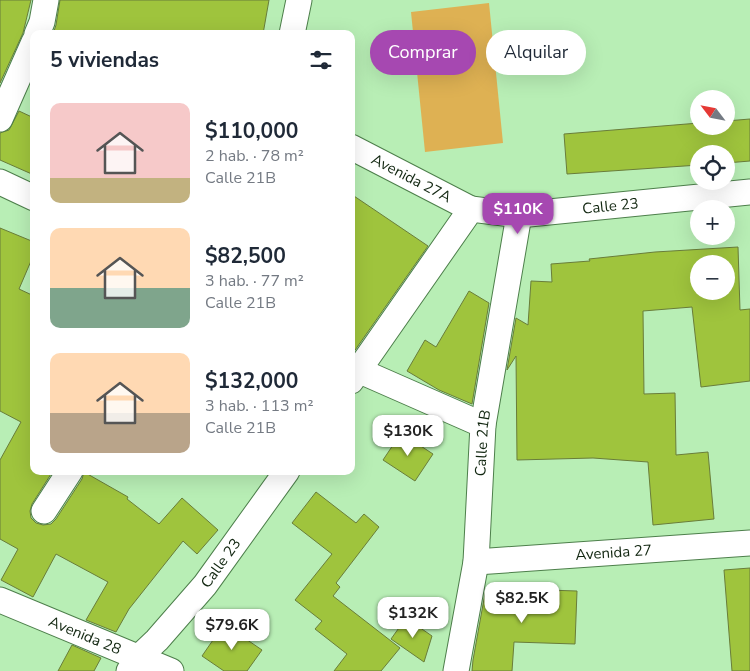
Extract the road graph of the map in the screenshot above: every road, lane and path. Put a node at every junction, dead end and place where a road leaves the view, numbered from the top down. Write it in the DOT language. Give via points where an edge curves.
graph roads {
  1 [pos="46,0"];
  2 [pos="299,0"];
  3 [pos="39,30"];
  4 [pos="293,30"];
  5 [pos="30,51"];
  6 [pos="0,119"];
  7 [pos="355,149"];
  8 [pos="0,182"];
  9 [pos="750,192"];
  10 [pos="30,196"];
  11 [pos="471,209"];
  12 [pos="519,215"];
  13 [pos="355,372"];
  14 [pos="355,373"];
  15 [pos="483,425"];
  16 [pos="67,475"];
  17 [pos="284,475"];
  18 [pos="44,511"];
  19 [pos="750,543"];
  20 [pos="476,562"];
  21 [pos="0,600"];
  22 [pos="134,664"];
  23 [pos="171,671"];
  24 [pos="456,671"];
  1 -- 3 [label="street"];
  2 -- 4 [label="street"];
  5 -- 6 [label="street"];
  7 -- 11 [label="street, Avenida 27A"];
  8 -- 10 [label="street"];
  9 -- 12 [label="street, Calle 23"];
  11 -- 12 [label="street, Calle 23"];
  11 -- 13 [label="street"];
  12 -- 15 [label="street, Calle 21B"];
  14 -- 15 [label="street"];
  15 -- 20 [label="street, Calle 21B"];
  16 -- 18 [label="street"];
  17 -- 22 [label="street, Calle 23" via="205,585"];
  19 -- 20 [label="street, Avenida 27"];
  20 -- 24 [label="street, Calle 21B"];
  21 -- 22 [label="street, Avenida 28"];
  22 -- 23 [label="street, Avenida 28"];
}
